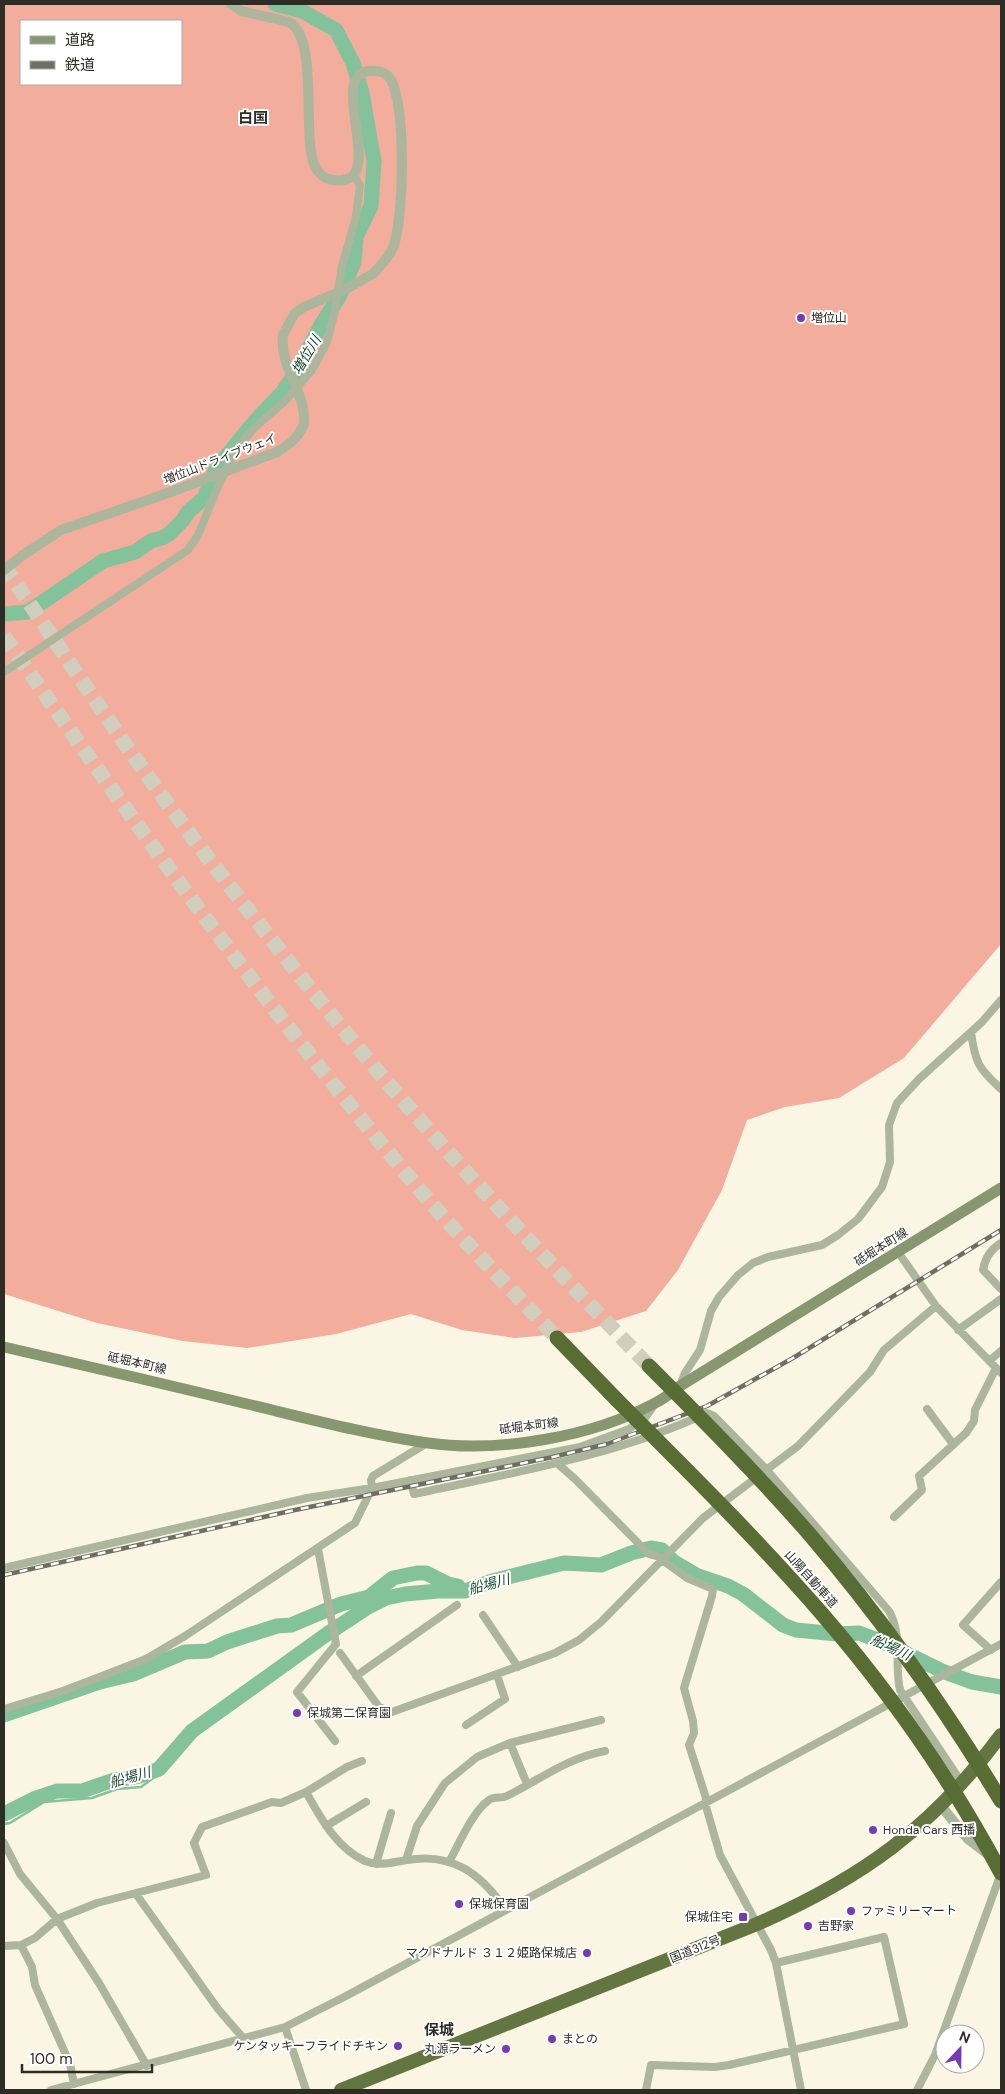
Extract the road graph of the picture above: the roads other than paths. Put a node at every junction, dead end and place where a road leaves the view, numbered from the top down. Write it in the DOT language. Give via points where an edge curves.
graph roads {
  1 [pos="231,4"];
  2 [pos="353,176"];
  3 [pos="4,570"];
  4 [pos="4,672"];
  5 [pos="1001,1000"];
  6 [pos="971,1032"];
  7 [pos="1001,1089"];
  8 [pos="1001,1188"];
  9 [pos="1001,1243"];
  10 [pos="898,1252"];
  11 [pos="1001,1289"];
  12 [pos="1001,1299"];
  13 [pos="936,1306"];
  14 [pos="958,1330"];
  15 [pos="557,1338"];
  16 [pos="4,1347"];
  17 [pos="1001,1351"];
  18 [pos="989,1361"];
  19 [pos="649,1366"];
  20 [pos="999,1370"];
  21 [pos="680,1386"];
  22 [pos="656,1403"];
  23 [pos="927,1409"];
  24 [pos="427,1443"];
  25 [pos="953,1444"];
  26 [pos="558,1464"];
  27 [pos="766,1469"];
  28 [pos="410,1480"];
  29 [pos="372,1488"];
  30 [pos="894,1517"];
  31 [pos="318,1549"];
  32 [pos="662,1561"];
  33 [pos="4,1568"];
  34 [pos="1001,1582"];
  35 [pos="457,1605"];
  36 [pos="483,1615"];
  37 [pos="1001,1644"];
  38 [pos="991,1650"];
  39 [pos="340,1653"];
  40 [pos="518,1667"];
  41 [pos="496,1675"];
  42 [pos="356,1676"];
  43 [pos="904,1697"];
  44 [pos="4,1709"];
  45 [pos="601,1720"];
  46 [pos="466,1725"];
  47 [pos="1001,1735"];
  48 [pos="335,1741"];
  49 [pos="510,1743"];
  50 [pos="605,1751"];
  51 [pos="362,1761"];
  52 [pos="962,1783"];
  53 [pos="527,1784"];
  54 [pos="306,1792"];
  55 [pos="1001,1801"];
  56 [pos="366,1802"];
  57 [pos="705,1804"];
  58 [pos="942,1806"];
  59 [pos="391,1813"];
  60 [pos="326,1826"];
  61 [pos="4,1843"];
  62 [pos="406,1860"];
  63 [pos="449,1862"];
  64 [pos="1001,1863"];
  65 [pos="376,1864"];
  66 [pos="1001,1873"];
  67 [pos="136,1894"];
  68 [pos="506,1910"];
  69 [pos="58,1919"];
  70 [pos="757,1924"];
  71 [pos="22,1945"];
  72 [pos="4,1946"];
  73 [pos="776,1963"];
  74 [pos="285,2027"];
  75 [pos="244,2039"];
  76 [pos="794,2050"];
  77 [pos="146,2066"];
  78 [pos="74,2084"];
  79 [pos="52,2090"];
  80 [pos="306,2090"];
  81 [pos="341,2090"];
  82 [pos="646,2090"];
  83 [pos="801,2090"];
  84 [pos="917,2090"];
  1 -- 2 [label="street" via="241,11 296,26 301,34 307,65 310,145 314,163 319,174 329,180 339,181"];
  2 -- 3 [label="street, 増位山ドライブウェイ, bridge" via="359,156 353,85 359,74 368,70 380,71 389,76 396,90 400,116 402,192 399,223 393,246 374,273 294,314 283,335 281,348 284,360 305,414 299,435 277,452 61,530"];
  2 -- 4 [label="street" via="360,185 356,217 342,266 327,342 312,370 240,444 198,536 188,550"];
  5 -- 6 [label="street"];
  6 -- 7 [label="street" via="977,1062"];
  6 -- 21 [label="street" via="896,1103 889,1126 890,1162 882,1187 858,1219 822,1245 768,1257 738,1275 711,1311 700,1350"];
  8 -- 10 [label="main road, 砥堀本町線"];
  9 -- 11 [label="street" via="985,1260 983,1270"];
  10 -- 13 [label="street"];
  10 -- 21 [label="main road, 砥堀本町線"];
  12 -- 14 [label="street"];
  13 -- 14 [label="street"];
  13 -- 27 [label="street" via="884,1350 870,1372 798,1446"];
  14 -- 18 [label="street"];
  15 -- 66 [label="highway, 山陽自動車道, bridge" via="724,1507 830,1624 904,1718"];
  16 -- 24 [label="main road, 砥堀本町線" via="358,1430"];
  17 -- 18 [label="street"];
  18 -- 20 [label="street"];
  19 -- 55 [label="highway, 山陽自動車道, bridge" via="761,1480 860,1596 947,1714"];
  20 -- 25 [label="street" via="975,1410 974,1421"];
  21 -- 22 [label="main road, 砥堀本町線"];
  22 -- 24 [label="main road, 砥堀本町線" via="607,1423 527,1442 468,1446"];
  22 -- 28 [label="street" via="639,1424 580,1447"];
  23 -- 25 [label="street"];
  24 -- 29 [label="street" via="373,1476"];
  25 -- 30 [label="street" via="919,1476 922,1490"];
  26 -- 27 [label="street" via="634,1443 707,1414 714,1416"];
  26 -- 28 [label="street" via="414,1494"];
  26 -- 32 [label="street" via="649,1554"];
  27 -- 32 [label="street" via="703,1518"];
  27 -- 43 [label="street, bridge" via="889,1611 896,1627 897,1678"];
  28 -- 29 [label="street"];
  29 -- 31 [label="street" via="356,1523"];
  29 -- 33 [label="street" via="307,1498"];
  31 -- 44 [label="street" via="146,1659 63,1691"];
  31 -- 48 [label="street" via="336,1644 298,1692"];
  32 -- 40 [label="street" via="579,1640"];
  32 -- 57 [label="street" via="687,1578 713,1589 684,1688 694,1733 689,1745 706,1798"];
  34 -- 38 [label="street" via="963,1625"];
  35 -- 42 [label="street"];
  36 -- 40 [label="street"];
  37 -- 38 [label="street"];
  38 -- 43 [label="street"];
  39 -- 42 [label="street"];
  40 -- 41 [label="street"];
  41 -- 42 [label="street" via="392,1712 379,1707"];
  41 -- 46 [label="street" via="505,1699"];
  43 -- 52 [label="street"];
  43 -- 57 [label="street"];
  45 -- 49 [label="street"];
  47 -- 52 [label="highway, 国道312号"];
  49 -- 53 [label="street"];
  49 -- 62 [label="street" via="477,1757 450,1778 417,1826"];
  50 -- 53 [label="street" via="577,1758"];
  51 -- 54 [label="street"];
  52 -- 58 [label="highway, 国道312号"];
  53 -- 63 [label="street" via="504,1798 492,1798 486,1803 474,1816"];
  54 -- 60 [label="street"];
  54 -- 67 [label="street" via="281,1804 272,1802 202,1827 194,1843 206,1875"];
  56 -- 60 [label="street"];
  57 -- 68 [label="street"];
  57 -- 70 [label="street" via="720,1855"];
  58 -- 64 [label="street" via="968,1839"];
  58 -- 70 [label="highway, 国道312号" via="860,1872 806,1903"];
  59 -- 65 [label="street"];
  60 -- 65 [label="street" via="349,1850"];
  61 -- 69 [label="street" via="20,1874"];
  62 -- 63 [label="street"];
  62 -- 65 [label="street"];
  63 -- 68 [label="street" via="480,1878"];
  66 -- 84 [label="street" via="935,2055"];
  67 -- 69 [label="street" via="97,1903"];
  67 -- 75 [label="street" via="218,2009"];
  68 -- 74 [label="street"];
  69 -- 71 [label="street" via="36,1938"];
  69 -- 77 [label="street"];
  70 -- 73 [label="street"];
  70 -- 81 [label="highway, 国道312号"];
  71 -- 72 [label="street"];
  71 -- 78 [label="street" via="35,1985 70,2064"];
  73 -- 76 [label="street"];
  73 -- 76 [label="street" via="884,1937 904,2024"];
  74 -- 75 [label="street"];
  74 -- 80 [label="street"];
  75 -- 77 [label="street"];
  76 -- 82 [label="street" via="714,2067 651,2065"];
  76 -- 83 [label="street"];
  77 -- 78 [label="street"];
  78 -- 79 [label="street"];
}
